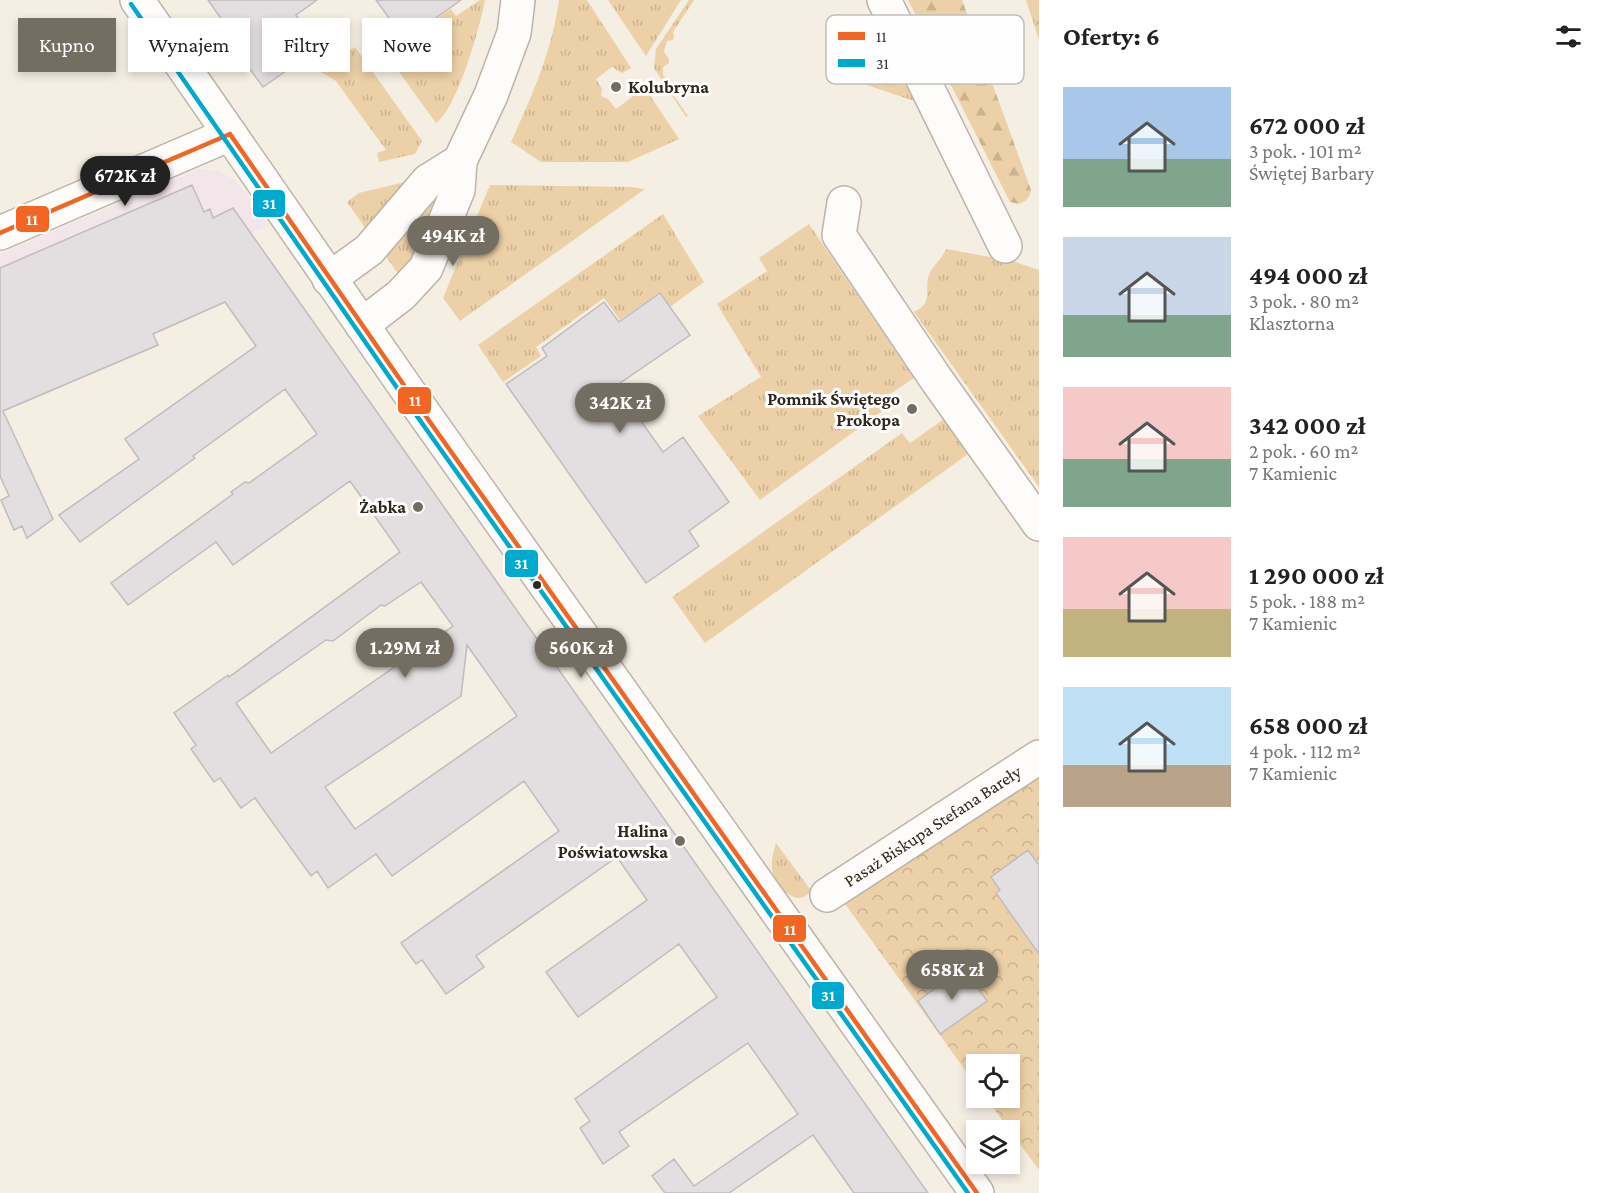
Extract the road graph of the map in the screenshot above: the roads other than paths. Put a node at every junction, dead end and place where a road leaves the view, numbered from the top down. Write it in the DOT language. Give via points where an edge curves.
graph roads {
  1 [pos="137,0"];
  2 [pos="518,0"];
  3 [pos="884,0"];
  4 [pos="891,15"];
  5 [pos="925,84"];
  6 [pos="230,134"];
  7 [pos="460,161"];
  8 [pos="844,203"];
  9 [pos="0,233"];
  10 [pos="1005,246"];
  11 [pos="329,279"];
  12 [pos="362,325"];
  13 [pos="1039,525"];
  14 [pos="1039,757"];
  15 [pos="827,895"];
  16 [pos="977,1193"];
  1 -- 6 [label="street"];
  2 -- 7 [label="street" via="514,33"];
  3 -- 4 [label="street"];
  5 -- 10 [label="street"];
  6 -- 9 [label="street"];
  6 -- 11 [label="street"];
  7 -- 11 [label="street" via="428,181 369,250"];
  7 -- 12 [label="street" via="458,190 426,268 401,295"];
  8 -- 13 [label="street" via="838,235"];
  11 -- 12 [label="street"];
  12 -- 16 [label="street"];
  14 -- 15 [label="street, Pasaż Biskupa Stefana Bareły"];
}
